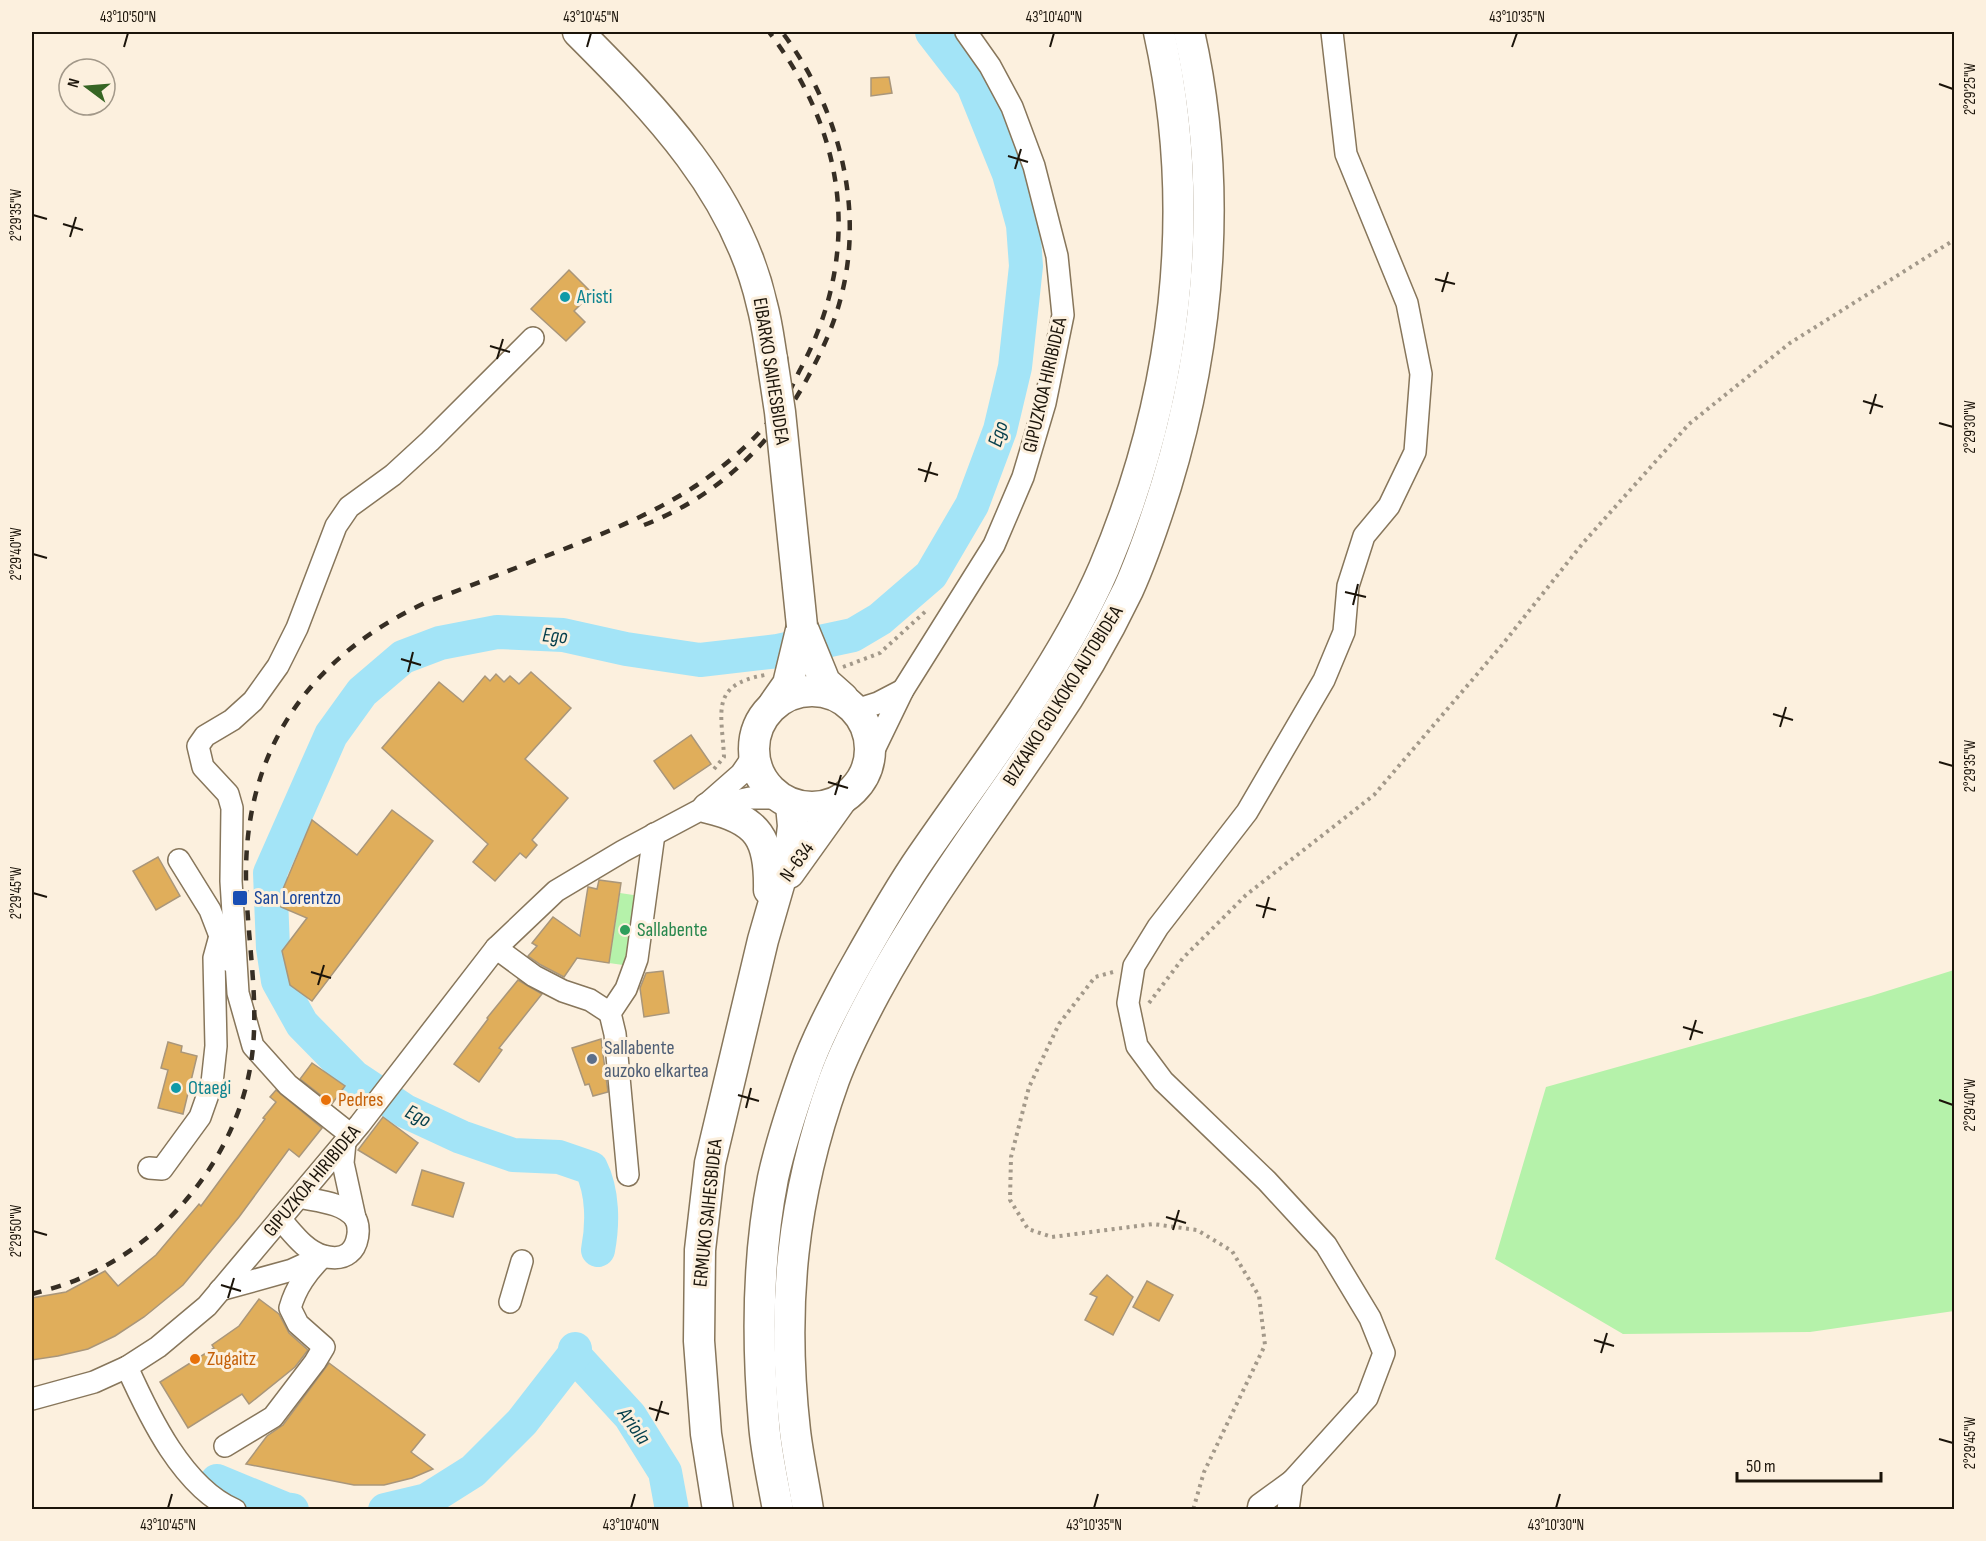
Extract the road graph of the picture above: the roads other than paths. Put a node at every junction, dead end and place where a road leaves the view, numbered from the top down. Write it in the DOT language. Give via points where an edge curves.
graph roads {
  1 [pos="579,32"];
  2 [pos="966,32"];
  3 [pos="1159,32"];
  4 [pos="1189,32"];
  5 [pos="1332,32"];
  6 [pos="533,338"];
  7 [pos="815,663"];
  8 [pos="903,690"];
  9 [pos="774,704"];
  10 [pos="849,704"];
  11 [pos="754,755"];
  12 [pos="870,758"];
  13 [pos="842,799"];
  14 [pos="785,801"];
  15 [pos="704,809"];
  16 [pos="654,834"];
  17 [pos="179,860"];
  18 [pos="779,888"];
  19 [pos="220,936"];
  20 [pos="763,940"];
  21 [pos="495,948"];
  22 [pos="238,993"];
  23 [pos="610,1013"];
  24 [pos="348,1138"];
  25 [pos="149,1168"];
  26 [pos="628,1175"];
  27 [pos="299,1197"];
  28 [pos="355,1218"];
  29 [pos="280,1220"];
  30 [pos="323,1256"];
  31 [pos="522,1261"];
  32 [pos="220,1290"];
  33 [pos="510,1302"];
  34 [pos="127,1367"];
  35 [pos="32,1399"];
  36 [pos="225,1446"];
  37 [pos="1292,1481"];
  38 [pos="235,1509"];
  39 [pos="718,1509"];
  40 [pos="777,1509"];
  41 [pos="808,1509"];
  42 [pos="1258,1509"];
  43 [pos="1288,1509"];
  1 -- 7 [label="highway, EIBARKO SAIHESBIDEA, bridge" via="676,136 727,212 746,256 762,304 772,359 802,626"];
  2 -- 8 [label="street, GIPUZKOA HIRIBIDEA" via="1012,107 1034,166 1057,255 1063,315 1045,403 1023,477 994,545"];
  3 -- 40 [label="highway, BIZKAIKO GOLKOKO AUTOBIDEA" via="1176,150 1179,255 1168,356 1151,430 1103,571 1067,638 1023,712 875,930 806,1067 774,1178 763,1246 759,1320 764,1426"];
  4 -- 41 [label="highway, BIZKAIKO GOLKOKO AUTOBIDEA" via="1207,153 1208,260 1198,357 1181,437 1159,510 1128,589 1095,652 901,945 862,1016 836,1076 805,1174 793,1246 789,1323 795,1431"];
  5 -- 37 [label="street" via="1346,154 1407,303 1421,374 1415,452 1389,506 1364,536 1348,586 1344,632 1324,680 1247,812 1158,927 1134,966 1128,1003 1137,1046 1163,1081 1267,1181 1326,1245 1370,1318 1384,1353 1367,1398"];
  6 -- 22 [label="street" via="400,468 349,507 336,526 297,628 278,666 253,701 205,736 198,746 203,767 228,794 232,808 231,881"];
  7 -- 9 [label="highway" via="788,684"];
  7 -- 10 [label="highway, EIBARKO SAIHESBIDEA" via="825,682"];
  8 -- 10 [label="street" via="878,703"];
  8 -- 12 [label="street, GIPUZKOA HIRIBIDEA"];
  9 -- 10 [label="highway" via="790,694 808,690 826,692"];
  9 -- 11 [label="highway" via="762,718 755,736"];
  10 -- 12 [label="highway" via="866,724"];
  11 -- 14 [label="highway" via="767,786"];
  11 -- 15 [label="street" via="741,774"];
  12 -- 13 [label="highway" via="865,774"];
  13 -- 14 [label="highway" via="810,807"];
  13 -- 18 [label="highway, N-634"];
  14 -- 15 [label="street" via="750,798"];
  14 -- 18 [label="highway, N-634" via="793,826"];
  15 -- 16 [label="street, GIPUZKOA HIRIBIDEA"];
  15 -- 20 [label="highway" via="728,813 743,821 767,848 769,894"];
  16 -- 21 [label="street, GIPUZKOA HIRIBIDEA" via="556,891"];
  16 -- 23 [label="street" via="637,959 626,989"];
  17 -- 19 [label="street" via="210,910"];
  18 -- 20 [label="highway, ERMUKO SAIHESBIDEA / N-634"];
  19 -- 22 [label="street"];
  19 -- 25 [label="street" via="214,958 216,1046 212,1083 200,1117 162,1169"];
  20 -- 39 [label="highway, ERMUKO SAIHESBIDEA / N-634" via="710,1163 700,1250 699,1341 706,1434"];
  21 -- 23 [label="street" via="534,976"];
  21 -- 24 [label="street, GIPUZKOA HIRIBIDEA"];
  22 -- 24 [label="street" via="253,1047 288,1085"];
  23 -- 26 [label="street"];
  24 -- 27 [label="street, GIPUZKOA HIRIBIDEA"];
  24 -- 28 [label="street" via="343,1163"];
  27 -- 28 [label="street" via="333,1204"];
  27 -- 29 [label="street, GIPUZKOA HIRIBIDEA"];
  28 -- 30 [label="street" via="359,1230 350,1253 338,1258"];
  29 -- 30 [label="street" via="306,1248"];
  29 -- 32 [label="street, GIPUZKOA HIRIBIDEA"];
  30 -- 32 [label="street" via="292,1270"];
  30 -- 36 [label="street" via="295,1291 291,1308 298,1324 324,1347 273,1417"];
  31 -- 33 [label="street"];
  32 -- 34 [label="street, GIPUZKOA HIRIBIDEA" via="158,1347"];
  34 -- 35 [label="street, GIPUZKOA HIRIBIDEA" via="94,1383"];
  34 -- 38 [label="street" via="187,1474 211,1497"];
  37 -- 42 [label="street"];
  37 -- 43 [label="street"];
}
